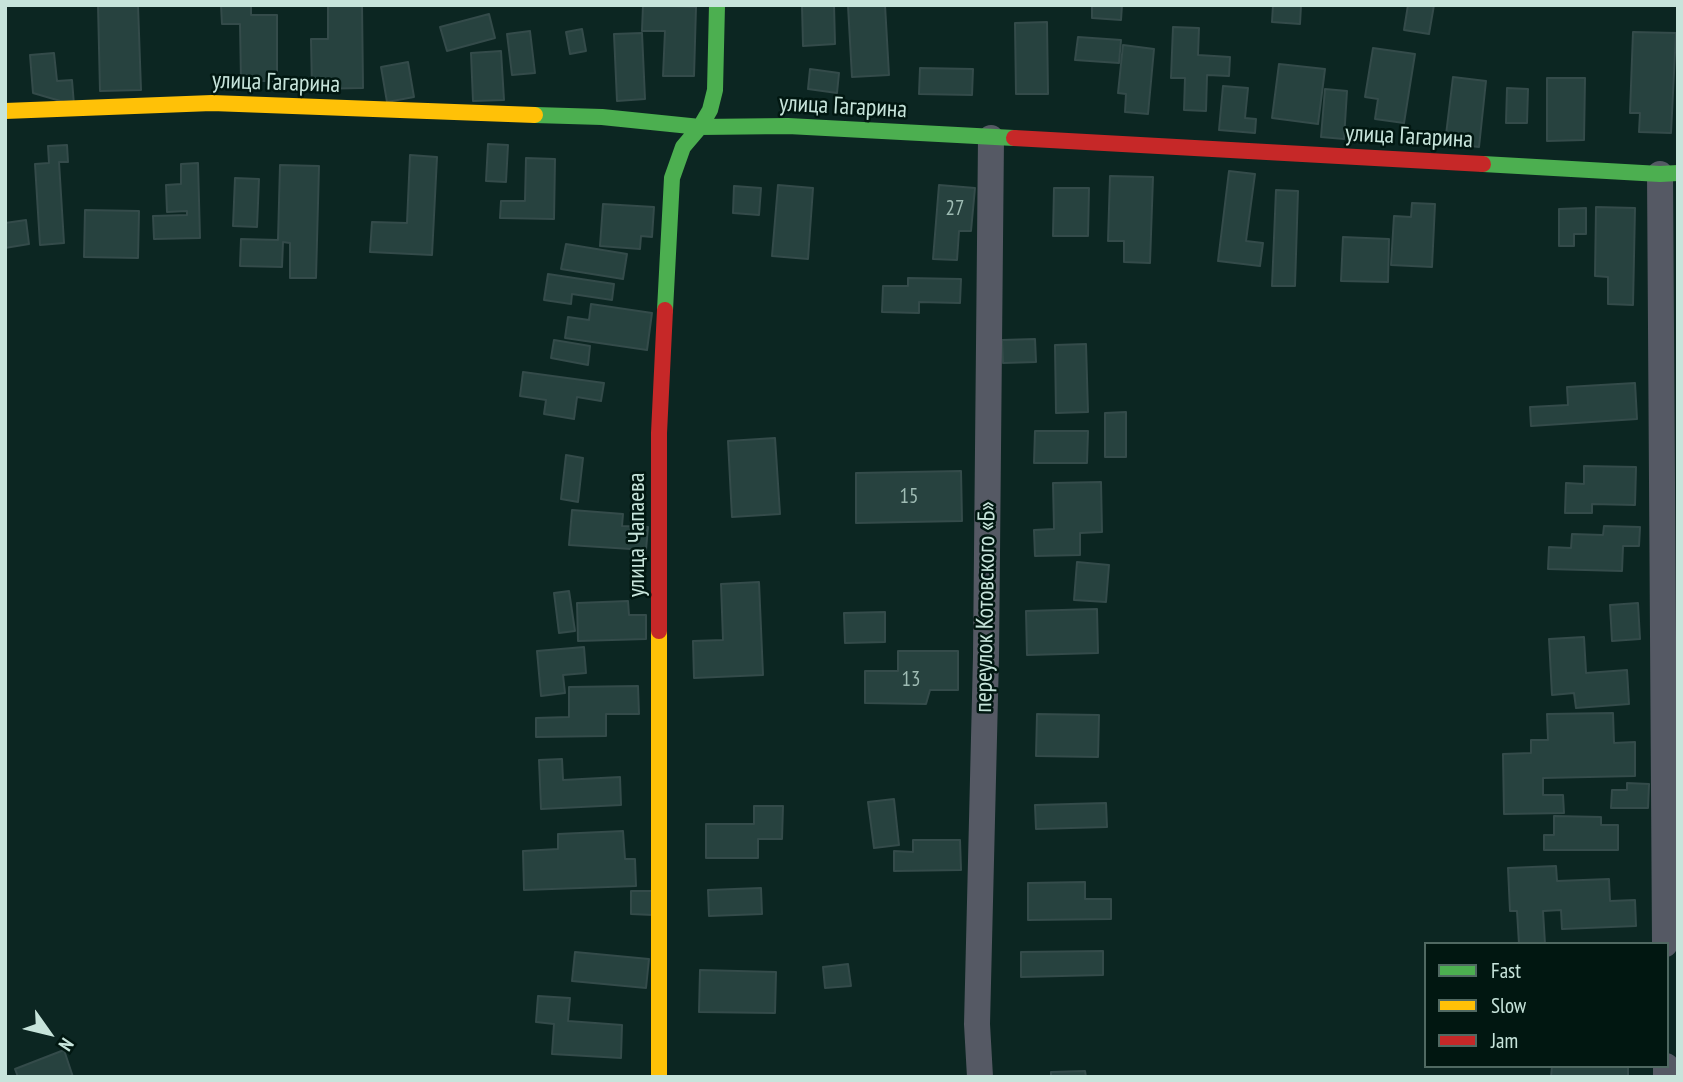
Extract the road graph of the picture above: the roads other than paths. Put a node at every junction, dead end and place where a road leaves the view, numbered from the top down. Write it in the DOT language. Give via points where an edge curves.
graph roads {
  1 [pos="717,5"];
  2 [pos="5,111"];
  3 [pos="700,127"];
  4 [pos="991,138"];
  5 [pos="1669,173"];
  6 [pos="1665,942"];
  7 [pos="659,1077"];
  8 [pos="980,1077"];
  1 -- 3 [label="street, улица Чапаева" via="715,90"];
  2 -- 3 [label="street, улица Гагарина" via="212,103 602,117"];
  3 -- 4 [label="street, улица Гагарина" via="788,126"];
  3 -- 7 [label="street, улица Чапаева" via="684,147 672,178 660,420"];
  4 -- 5 [label="street, улица Гагарина"];
  4 -- 8 [label="street, переулок Котовского «Б»" via="977,1024"];
  5 -- 6 [label="street"];
}
